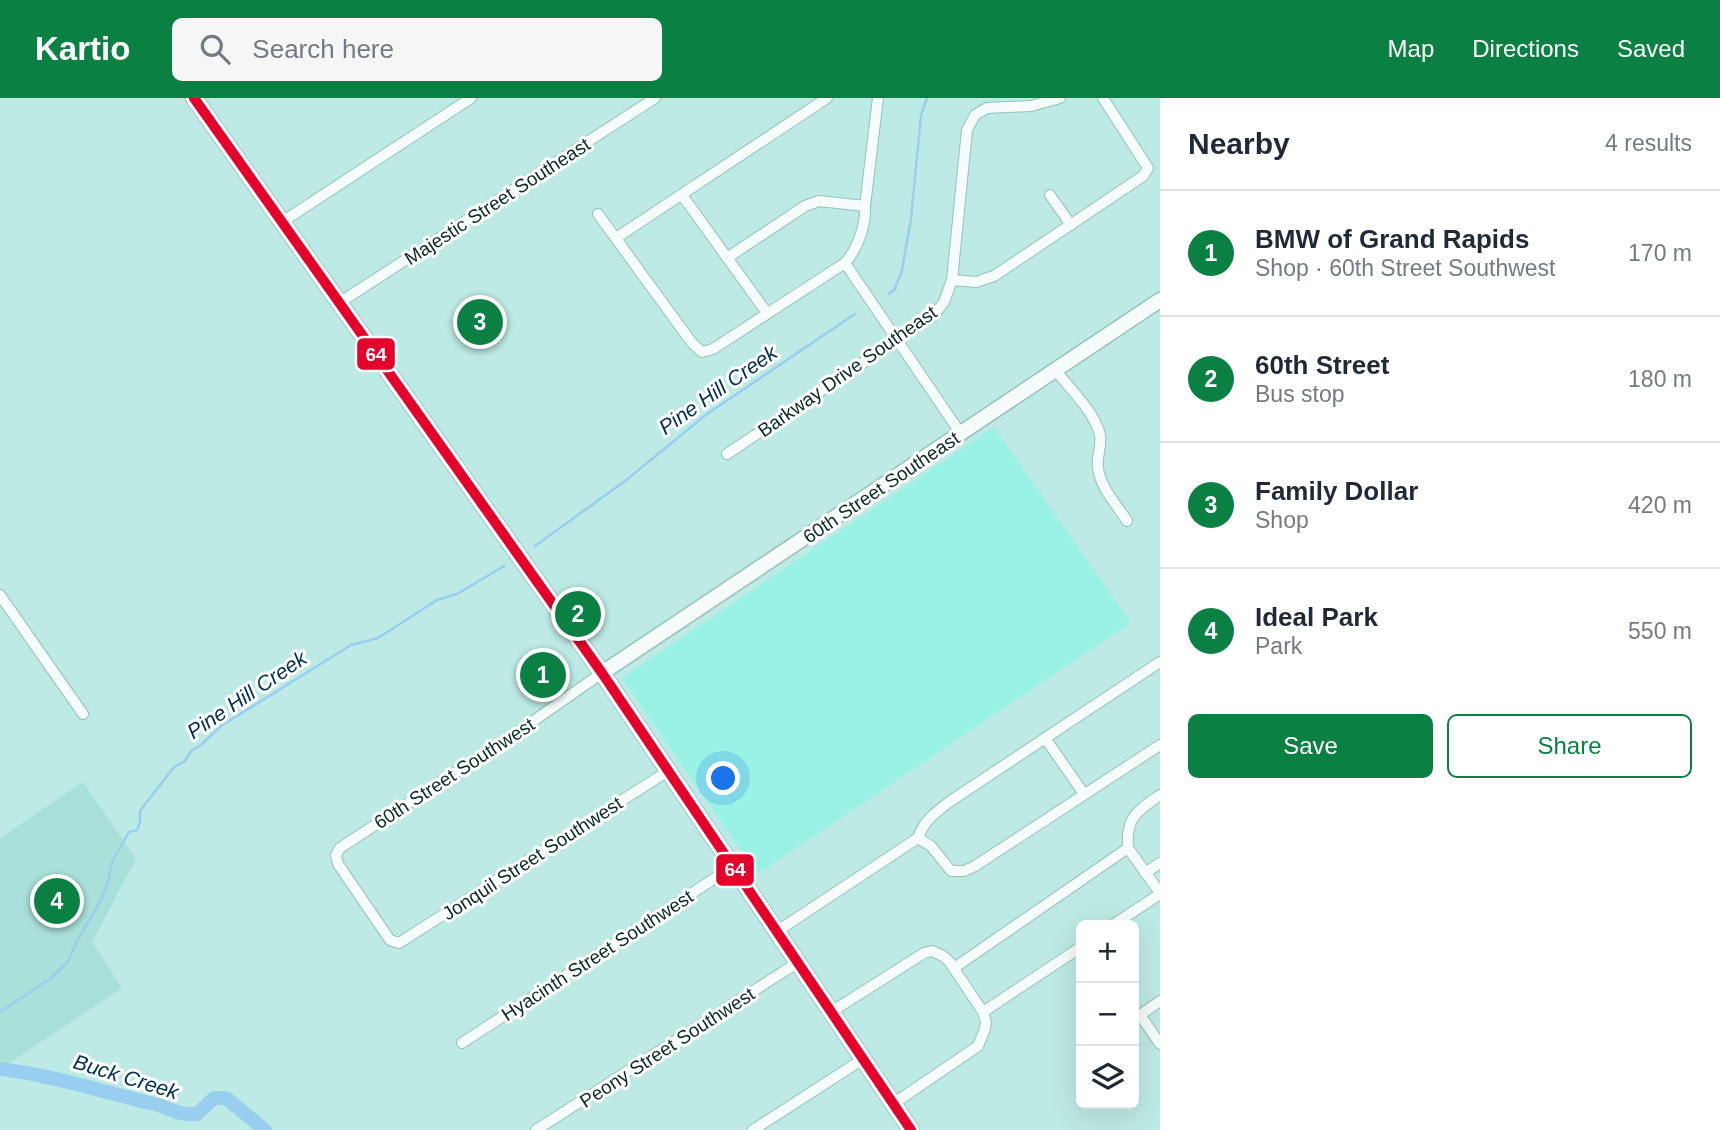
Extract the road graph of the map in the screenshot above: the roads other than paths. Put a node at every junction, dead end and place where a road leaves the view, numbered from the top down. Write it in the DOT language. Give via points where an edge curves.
graph roads {
  1 [pos="194,98"];
  2 [pos="471,98"];
  3 [pos="655,98"];
  4 [pos="828,98"];
  5 [pos="878,98"];
  6 [pos="1060,98"];
  7 [pos="1103,98"];
  8 [pos="682,195"];
  9 [pos="1050,195"];
  10 [pos="865,206"];
  11 [pos="598,214"];
  12 [pos="282,222"];
  13 [pos="1071,225"];
  14 [pos="616,238"];
  15 [pos="727,258"];
  16 [pos="845,263"];
  17 [pos="952,280"];
  18 [pos="1160,300"];
  19 [pos="339,303"];
  20 [pos="767,313"];
  21 [pos="898,340"];
  22 [pos="1056,371"];
  23 [pos="961,434"];
  24 [pos="727,454"];
  25 [pos="1127,521"];
  26 [pos="0,595"];
  27 [pos="1160,662"];
  28 [pos="602,673"];
  29 [pos="83,714"];
  30 [pos="1045,738"];
  31 [pos="1160,745"];
  32 [pos="667,771"];
  33 [pos="1084,794"];
  34 [pos="1160,796"];
  35 [pos="918,838"];
  36 [pos="1128,848"];
  37 [pos="1160,863"];
  38 [pos="732,867"];
  39 [pos="1146,873"];
  40 [pos="1160,894"];
  41 [pos="1121,920"];
  42 [pos="776,932"];
  43 [pos="395,943"];
  44 [pos="1076,950"];
  45 [pos="797,963"];
  46 [pos="954,968"];
  47 [pos="1160,1001"];
  48 [pos="831,1012"];
  49 [pos="983,1012"];
  50 [pos="462,1043"];
  51 [pos="1160,1044"];
  52 [pos="863,1059"];
  53 [pos="893,1104"];
  54 [pos="536,1130"];
  55 [pos="753,1130"];
  56 [pos="911,1130"];
  1 -- 12 [label="main road"];
  2 -- 12 [label="street"];
  3 -- 19 [label="street, Majestic Street Southeast"];
  4 -- 8 [label="street"];
  5 -- 10 [label="street"];
  6 -- 17 [label="street, Barkway Drive Southeast" via="1031,106 987,108 975,115 967,130"];
  7 -- 13 [label="street" via="1148,168"];
  8 -- 14 [label="street"];
  8 -- 15 [label="street"];
  9 -- 13 [label="street"];
  10 -- 15 [label="street" via="818,201"];
  10 -- 16 [label="street" via="861,232"];
  11 -- 14 [label="street"];
  12 -- 19 [label="main road"];
  13 -- 17 [label="street" via="994,276 976,282"];
  14 -- 20 [label="street" via="702,352"];
  15 -- 20 [label="street"];
  16 -- 20 [label="street"];
  16 -- 21 [label="street"];
  17 -- 21 [label="street, Barkway Drive Southeast" via="940,309"];
  18 -- 22 [label="main road, 60th Street Southeast"];
  19 -- 28 [label="main road"];
  21 -- 23 [label="street"];
  21 -- 24 [label="street, Barkway Drive Southeast"];
  22 -- 23 [label="main road, 60th Street Southeast"];
  22 -- 25 [label="street" via="1092,416 1100,435 1100,477"];
  23 -- 28 [label="main road, 60th Street Southeast"];
  26 -- 29 [label="street"];
  27 -- 30 [label="street"];
  28 -- 32 [label="main road"];
  28 -- 43 [label="street, 60th Street Southwest" via="340,848 338,864"];
  30 -- 33 [label="street"];
  30 -- 35 [label="street" via="933,814"];
  31 -- 33 [label="street"];
  32 -- 38 [label="main road"];
  32 -- 43 [label="street, Jonquil Street Southwest"];
  33 -- 35 [label="street" via="964,871 951,871 931,846"];
  34 -- 36 [label="street" via="1136,811 1127,831"];
  35 -- 42 [label="street"];
  36 -- 39 [label="street"];
  36 -- 46 [label="street"];
  37 -- 39 [label="street"];
  38 -- 42 [label="main road"];
  38 -- 50 [label="street, Hyacinth Street Southwest"];
  39 -- 40 [label="street"];
  40 -- 41 [label="street"];
  42 -- 45 [label="main road"];
  44 -- 49 [label="street"];
  45 -- 48 [label="main road"];
  45 -- 54 [label="street, Peony Street Southwest"];
  46 -- 48 [label="street" via="943,956 924,953"];
  46 -- 49 [label="street"];
  47 -- 51 [label="street" via="1140,1015"];
  48 -- 52 [label="main road"];
  49 -- 53 [label="street" via="985,1029 978,1045"];
  52 -- 53 [label="main road"];
  52 -- 55 [label="street"];
  53 -- 56 [label="main road"];
}
